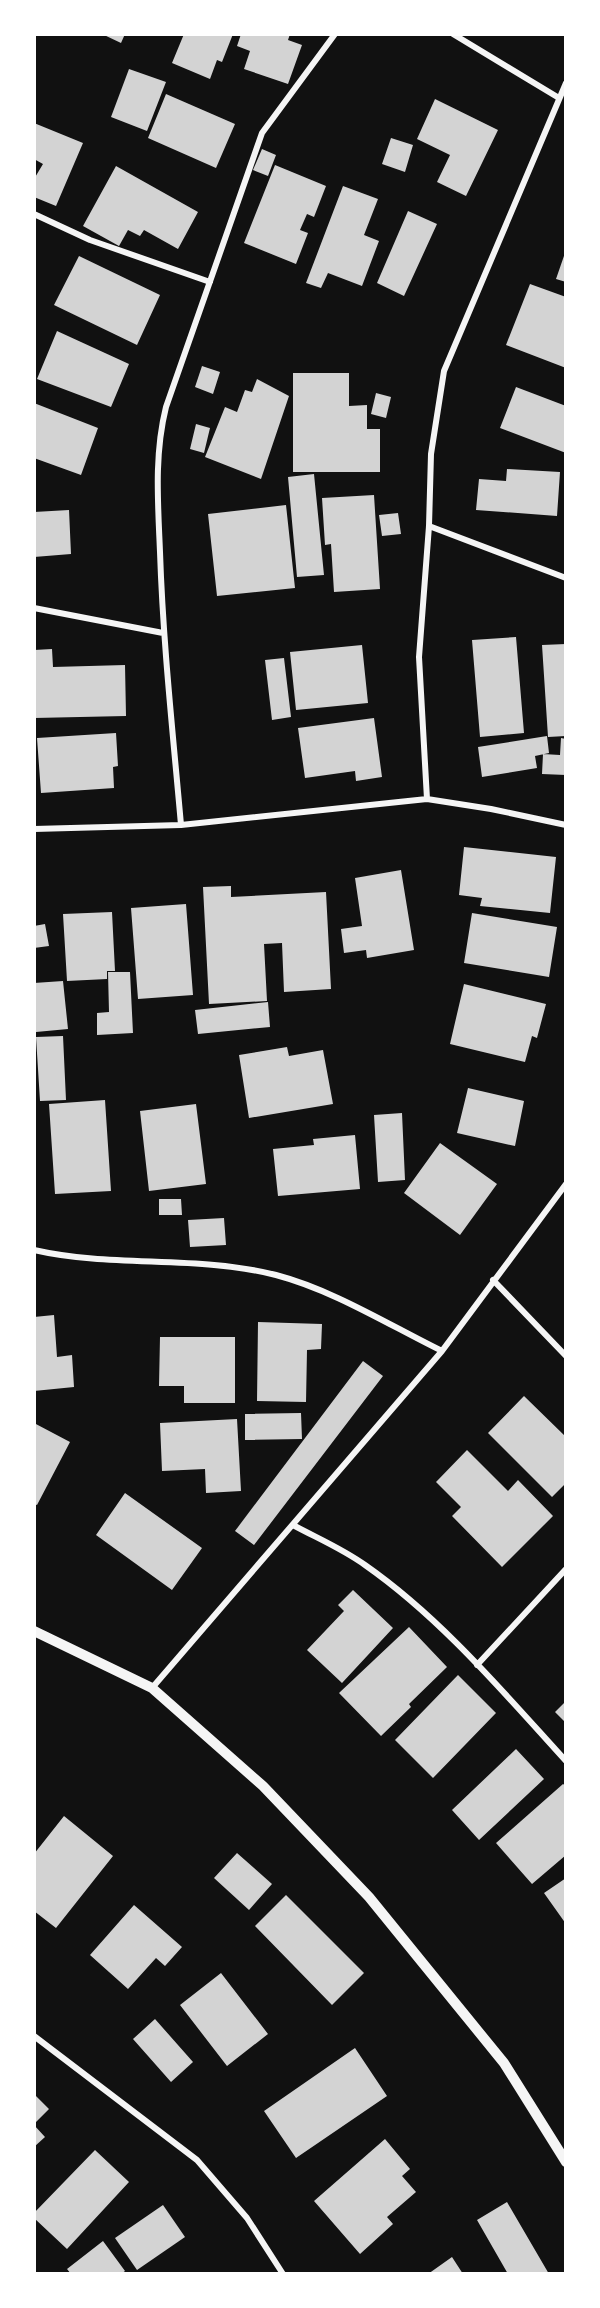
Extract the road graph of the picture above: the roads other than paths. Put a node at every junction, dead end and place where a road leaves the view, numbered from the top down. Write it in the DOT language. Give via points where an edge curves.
graph roads {
  1 [pos="335,34"];
  2 [pos="453,34"];
  3 [pos="566,83"];
  4 [pos="559,98"];
  5 [pos="34,214"];
  6 [pos="210,282"];
  7 [pos="429,526"];
  8 [pos="566,578"];
  9 [pos="34,608"];
  10 [pos="163,633"];
  11 [pos="427,799"];
  12 [pos="181,825"];
  13 [pos="566,825"];
  14 [pos="34,829"];
  15 [pos="566,1184"];
  16 [pos="34,1250"];
  17 [pos="493,1280"];
  18 [pos="442,1352"];
  19 [pos="566,1356"];
  20 [pos="293,1525"];
  21 [pos="566,1569"];
  22 [pos="34,1631"];
  23 [pos="477,1665"];
  24 [pos="152,1688"];
  25 [pos="566,1761"];
  26 [pos="34,2036"];
  27 [pos="566,2162"];
  28 [pos="283,2274"];
  1 -- 6 [label="street" via="262,134"];
  2 -- 4 [label="street"];
  3 -- 4 [label="street"];
  4 -- 7 [label="street" via="444,371 431,454"];
  5 -- 6 [label="street" via="90,240"];
  6 -- 10 [label="street" via="160,430 157,480"];
  7 -- 8 [label="street"];
  7 -- 11 [label="street" via="419,657"];
  9 -- 10 [label="street"];
  10 -- 12 [label="street"];
  11 -- 12 [label="street"];
  11 -- 13 [label="street"];
  12 -- 14 [label="street"];
  15 -- 17 [label="street"];
  16 -- 18 [label="street" via="62,1256 216,1266 275,1275 318,1290"];
  17 -- 18 [label="street"];
  17 -- 19 [label="street"];
  18 -- 20 [label="street"];
  20 -- 23 [label="street" via="364,1564 418,1607"];
  20 -- 24 [label="street"];
  21 -- 23 [label="street"];
  22 -- 24 [label="street"];
  23 -- 25 [label="street"];
  24 -- 27 [label="street" via="263,1786 369,1897 504,2063"];
  26 -- 28 [label="street" via="197,2160 247,2218"];
}
